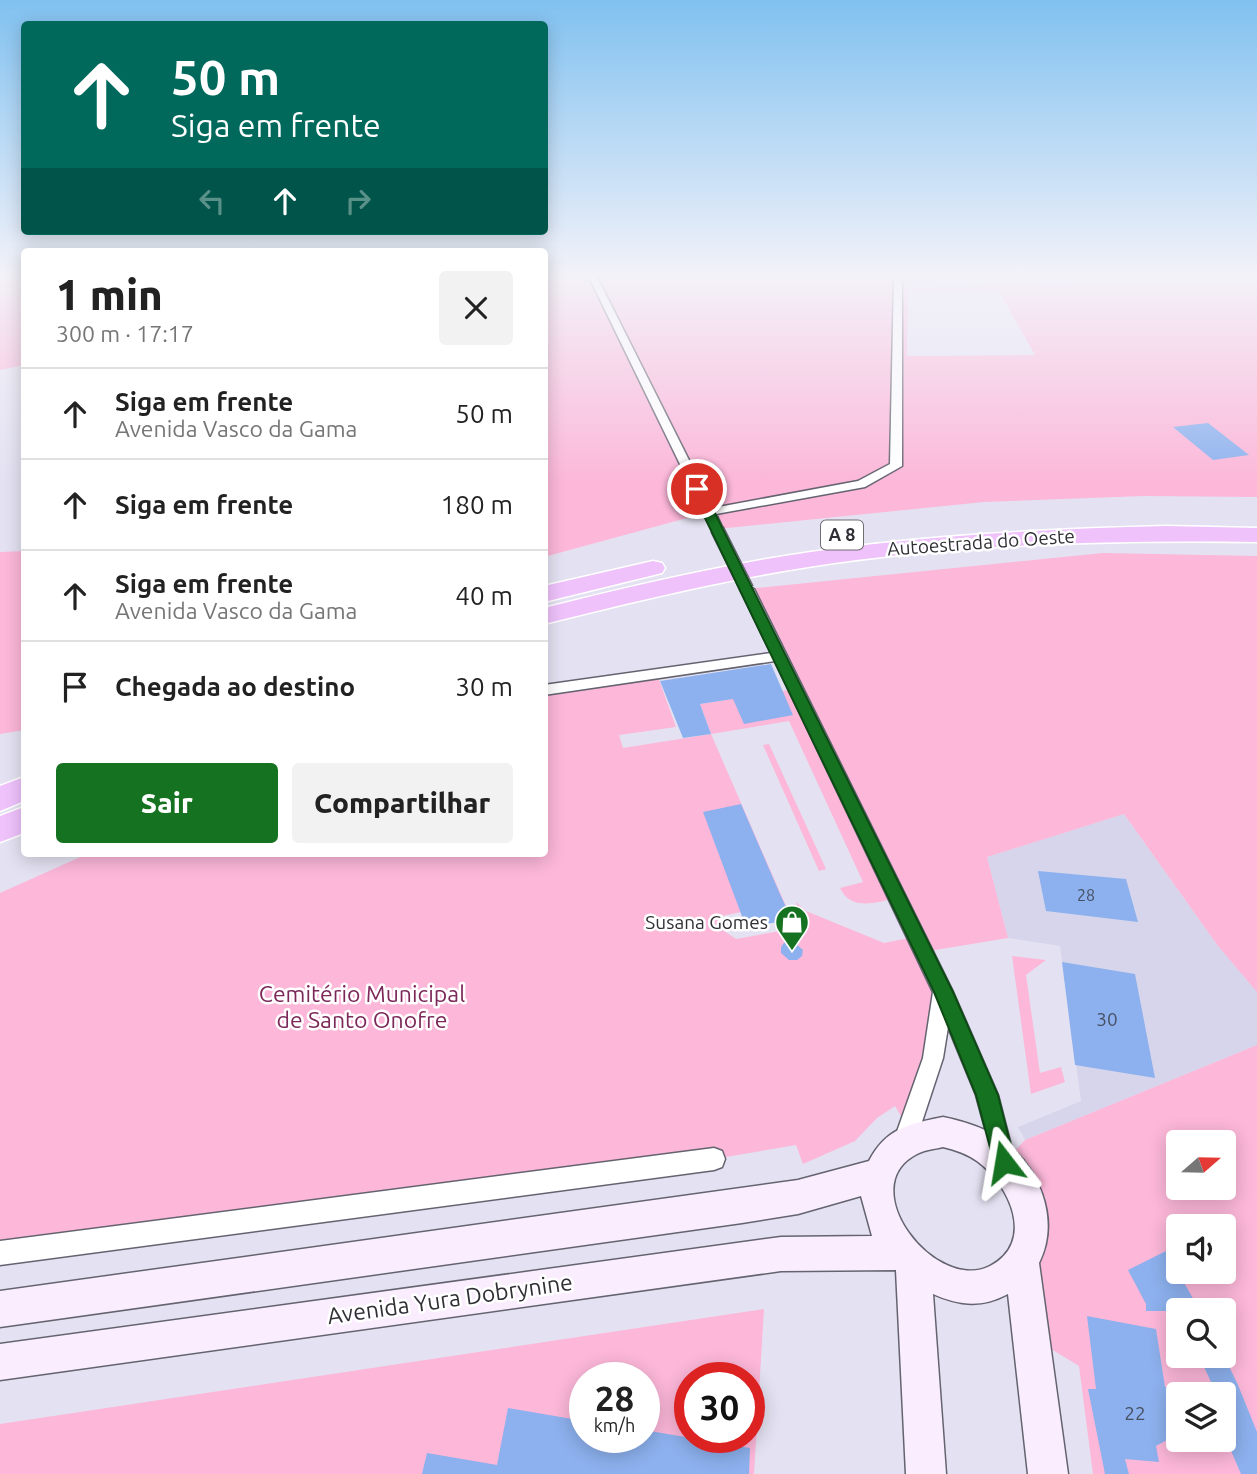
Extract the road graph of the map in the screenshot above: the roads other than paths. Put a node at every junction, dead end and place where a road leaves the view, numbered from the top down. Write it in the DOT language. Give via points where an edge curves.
graph roads {
  1 [pos="627,346"];
  2 [pos="897,346"];
  3 [pos="709,512"];
  4 [pos="1257,518"];
  5 [pos="1257,535"];
  6 [pos="548,593"];
  7 [pos="548,615"];
  8 [pos="779,656"];
  9 [pos="548,689"];
  10 [pos="21,789"];
  11 [pos="0,799"];
  12 [pos="21,820"];
  13 [pos="0,830"];
  14 [pos="943,992"];
  15 [pos="905,1140"];
  16 [pos="714,1159"];
  17 [pos="1004,1162"];
  18 [pos="879,1175"];
  19 [pos="0,1253"];
  20 [pos="907,1259"];
  21 [pos="1022,1263"];
  22 [pos="0,1309"];
  23 [pos="0,1362"];
  24 [pos="926,1474"];
  25 [pos="1048,1474"];
  1 -- 3 [label="street"];
  2 -- 3 [label="street" via="896,466 861,484"];
  3 -- 8 [label="street, bridge"];
  4 -- 6 [label="highway, Autoestrada do Oeste / A 8" via="1080,517 885,530 733,552"];
  5 -- 7 [label="highway, Autoestrada do Oeste / A 8" via="1086,535 887,549 742,571"];
  8 -- 9 [label="street"];
  8 -- 14 [label="street"];
  10 -- 11 [label="highway"];
  12 -- 13 [label="highway"];
  14 -- 15 [label="street" via="933,1058"];
  14 -- 17 [label="street" via="987,1095"];
  15 -- 17 [label="main road" via="923,1133 954,1134 985,1147"];
  15 -- 18 [label="main road" via="889,1155"];
  16 -- 19 [label="street"];
  17 -- 21 [label="main road" via="1026,1194 1031,1212 1030,1247"];
  18 -- 20 [label="main road" via="880,1214"];
  18 -- 22 [label="main road" via="742,1206"];
  20 -- 21 [label="main road" via="937,1280 962,1287 986,1287 1007,1278"];
  20 -- 23 [label="main road, Avenida Yura Dobrynine" via="781,1254"];
  20 -- 24 [label="main road"];
  21 -- 25 [label="main road"];
}
